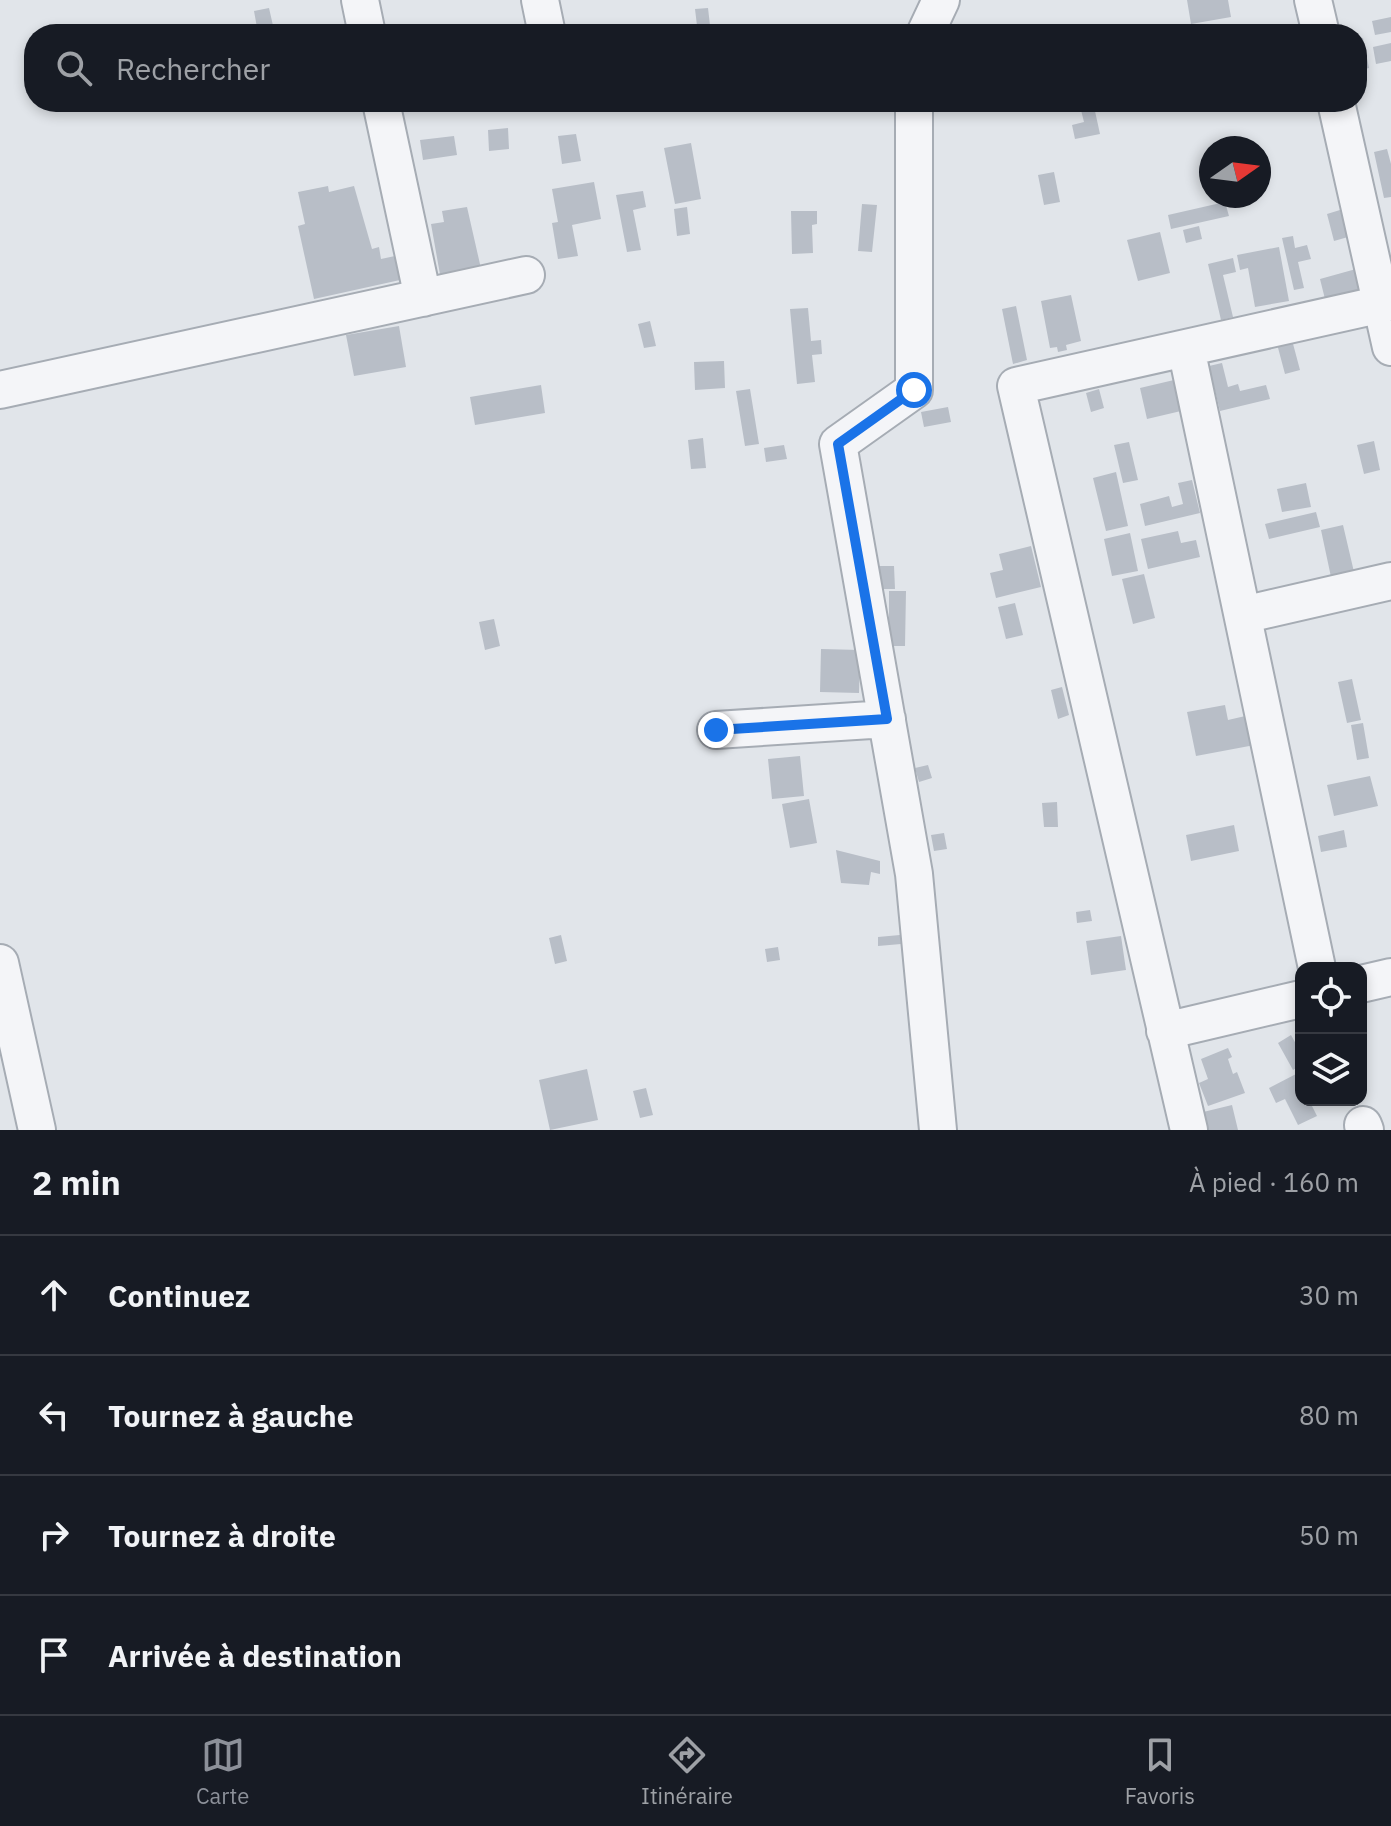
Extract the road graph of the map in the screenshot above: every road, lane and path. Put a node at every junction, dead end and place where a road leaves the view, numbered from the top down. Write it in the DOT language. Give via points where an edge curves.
graph roads {
  1 [pos="360,0"];
  2 [pos="540,0"];
  3 [pos="941,0"];
  4 [pos="1313,0"];
  5 [pos="365,24"];
  6 [pos="545,24"];
  7 [pos="930,24"];
  8 [pos="1319,24"];
  9 [pos="383,112"];
  10 [pos="914,112"];
  11 [pos="1338,112"];
  12 [pos="526,275"];
  13 [pos="423,298"];
  14 [pos="1386,303"];
  15 [pos="1391,347"];
  16 [pos="1186,348"];
  17 [pos="0,390"];
  18 [pos="1391,581"];
  19 [pos="1243,615"];
  20 [pos="887,719"];
  21 [pos="716,730"];
  22 [pos="1316,962"];
  23 [pos="0,963"];
  24 [pos="1391,977"];
  25 [pos="1367,983"];
  26 [pos="1295,1000"];
  27 [pos="1165,1031"];
  28 [pos="37,1130"];
  29 [pos="938,1130"];
  30 [pos="1189,1130"];
  1 -- 5 [label="street"];
  2 -- 6 [label="street"];
  3 -- 7 [label="street"];
  4 -- 8 [label="street"];
  9 -- 13 [label="street"];
  10 -- 20 [label="street" via="914,390 838,444"];
  11 -- 14 [label="street"];
  12 -- 13 [label="street"];
  13 -- 17 [label="street"];
  14 -- 15 [label="street"];
  14 -- 16 [label="street"];
  16 -- 19 [label="street"];
  16 -- 27 [label="street" via="1016,386"];
  18 -- 19 [label="street"];
  19 -- 22 [label="street"];
  20 -- 21 [label="street"];
  20 -- 29 [label="street" via="914,874"];
  23 -- 28 [label="street"];
  24 -- 25 [label="street"];
  26 -- 27 [label="street"];
  27 -- 30 [label="street"];
}
